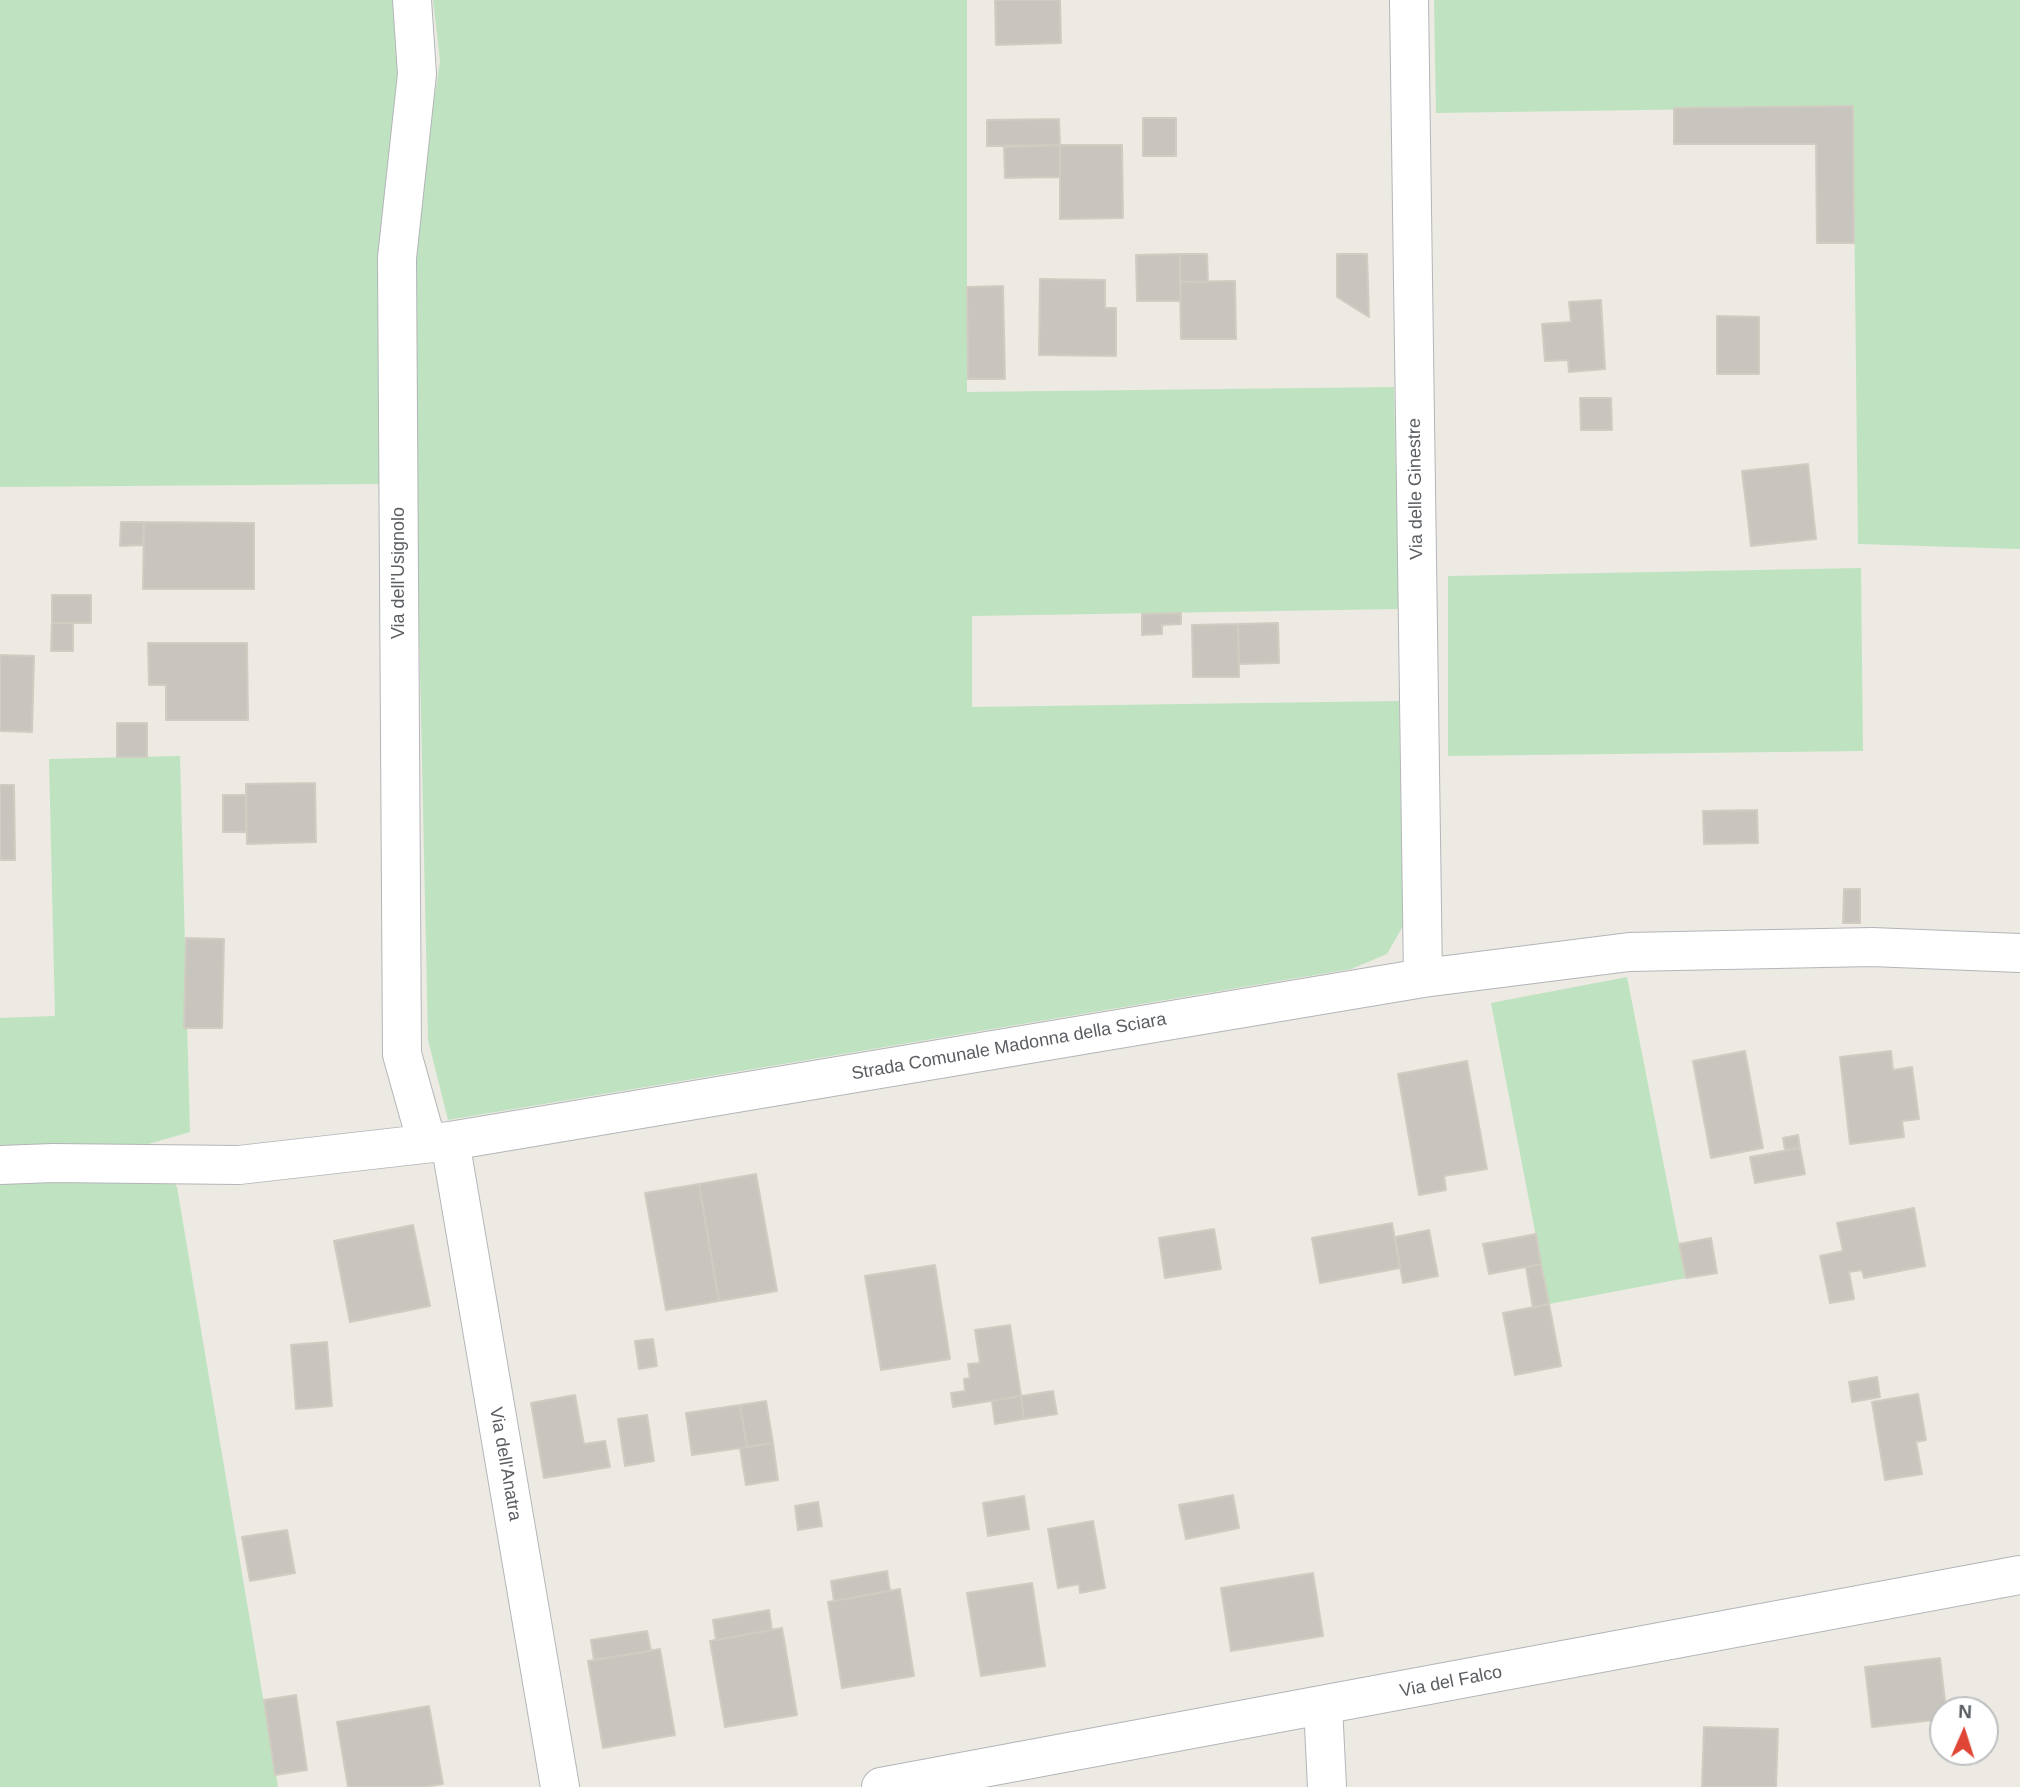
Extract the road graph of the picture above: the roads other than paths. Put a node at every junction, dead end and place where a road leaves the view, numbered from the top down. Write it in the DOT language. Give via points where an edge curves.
graph roads {
  1 [pos="412,0"];
  2 [pos="1409,0"];
  3 [pos="2020,953"];
  4 [pos="1423,978"];
  5 [pos="439,1142"];
  6 [pos="0,1165"];
  7 [pos="2020,1575"];
  8 [pos="1323,1706"];
  9 [pos="560,1787"];
  10 [pos="881,1787"];
  11 [pos="1327,1787"];
  1 -- 5 [label="street, Via dell'Usignolo" via="417,74 397,258 402,1054"];
  2 -- 4 [label="street, Via delle Ginestre"];
  3 -- 4 [label="street, Strada Comunale Madonna della Sciara" via="1872,947 1629,952"];
  4 -- 5 [label="street, Strada Comunale Madonna della Sciara"];
  5 -- 6 [label="street, Strada Comunale Madonna della Sciara" via="239,1164"];
  5 -- 9 [label="street, Via dell'Anatra"];
  7 -- 8 [label="street, Via del Falco"];
  8 -- 10 [label="street, Via del Falco"];
  8 -- 11 [label="street"];
}
